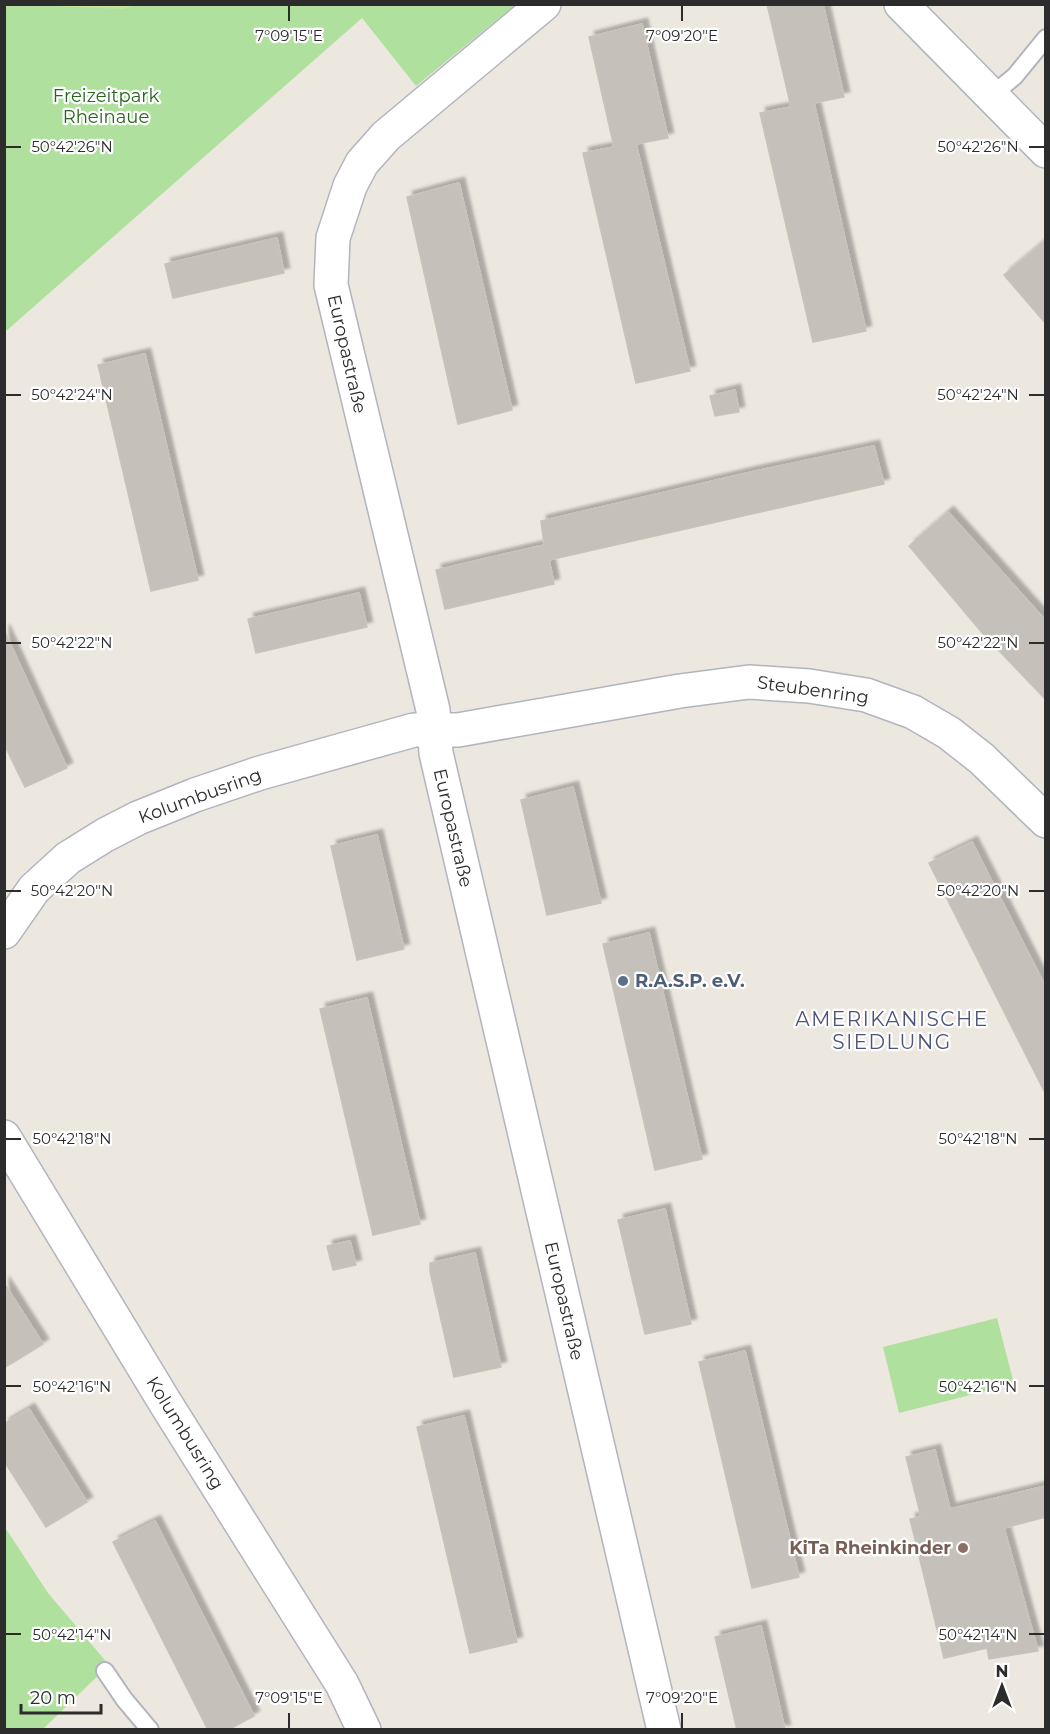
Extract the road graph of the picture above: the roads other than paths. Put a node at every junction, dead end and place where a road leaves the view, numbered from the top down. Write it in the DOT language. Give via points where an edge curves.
graph roads {
  1 [pos="544,4"];
  2 [pos="901,4"];
  3 [pos="1046,38"];
  4 [pos="991,96"];
  5 [pos="1046,151"];
  6 [pos="435,731"];
  7 [pos="1046,821"];
  8 [pos="4,932"];
  9 [pos="4,1137"];
  10 [pos="105,1671"];
  11 [pos="150,1730"];
  12 [pos="364,1730"];
  13 [pos="664,1730"];
  1 -- 6 [label="street, Europastraße" via="386,136 362,163 350,186 333,238 331,285 335,306"];
  2 -- 4 [label="street"];
  3 -- 4 [label="lane" via="1015,76"];
  4 -- 5 [label="street"];
  6 -- 7 [label="street, Steubenring" via="748,682 809,686 866,695 914,712 982,759"];
  6 -- 8 [label="street, Kolumbusring" via="414,730 260,773 138,818 68,858 34,889"];
  6 -- 13 [label="street, Europastraße" via="436,753"];
  9 -- 12 [label="street, Kolumbusring" via="342,1684"];
  10 -- 11 [label="lane"];
}
